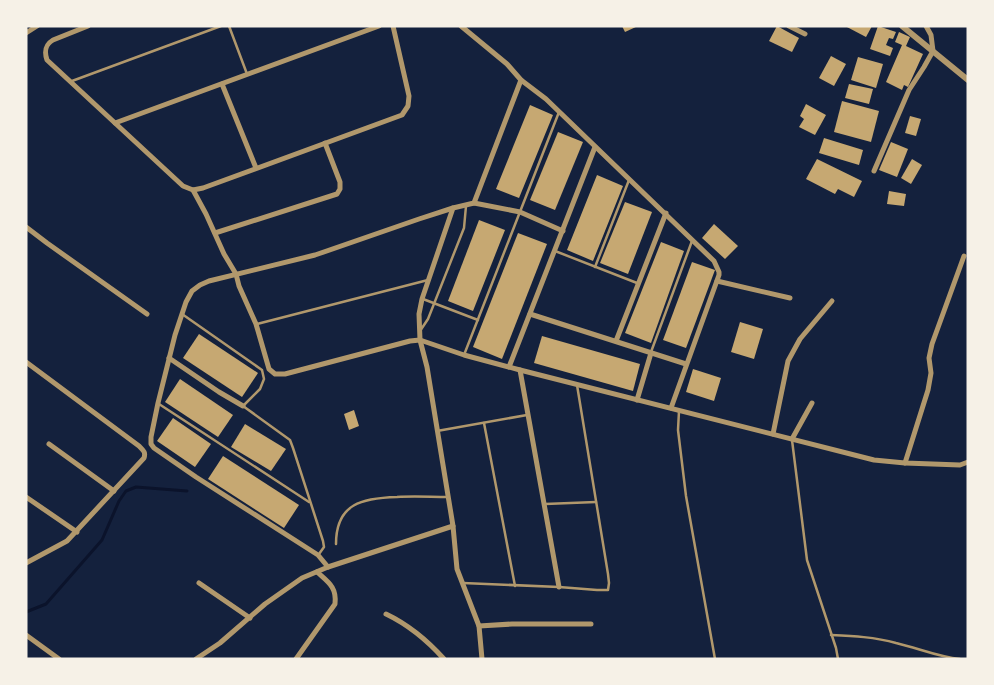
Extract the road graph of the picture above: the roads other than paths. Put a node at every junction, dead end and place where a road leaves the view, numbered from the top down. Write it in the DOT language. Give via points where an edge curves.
graph roads {
  1 [pos="37,26"];
  2 [pos="88,26"];
  3 [pos="221,26"];
  4 [pos="229,26"];
  5 [pos="379,26"];
  6 [pos="393,26"];
  7 [pos="461,26"];
  8 [pos="789,26"];
  9 [pos="902,26"];
  10 [pos="926,26"];
  11 [pos="26,33"];
  12 [pos="805,34"];
  13 [pos="933,51"];
  14 [pos="247,75"];
  15 [pos="521,80"];
  16 [pos="968,80"];
  17 [pos="70,82"];
  18 [pos="222,84"];
  19 [pos="560,112"];
  20 [pos="115,123"];
  21 [pos="326,143"];
  22 [pos="595,147"];
  23 [pos="256,168"];
  24 [pos="874,171"];
  25 [pos="629,179"];
  26 [pos="193,190"];
  27 [pos="474,203"];
  28 [pos="466,205"];
  29 [pos="453,208"];
  30 [pos="520,212"];
  31 [pos="666,214"];
  32 [pos="26,227"];
  33 [pos="563,231"];
  34 [pos="214,233"];
  35 [pos="692,241"];
  36 [pos="555,251"];
  37 [pos="964,256"];
  38 [pos="595,266"];
  39 [pos="236,274"];
  40 [pos="428,280"];
  41 [pos="717,281"];
  42 [pos="638,283"];
  43 [pos="790,298"];
  44 [pos="422,299"];
  45 [pos="832,301"];
  46 [pos="434,304"];
  47 [pos="147,314"];
  48 [pos="182,314"];
  49 [pos="530,314"];
  50 [pos="478,320"];
  51 [pos="256,324"];
  52 [pos="420,332"];
  53 [pos="420,340"];
  54 [pos="616,341"];
  55 [pos="650,353"];
  56 [pos="464,355"];
  57 [pos="169,358"];
  58 [pos="26,362"];
  59 [pos="686,364"];
  60 [pos="509,367"];
  61 [pos="520,370"];
  62 [pos="577,384"];
  63 [pos="637,400"];
  64 [pos="158,403"];
  65 [pos="812,403"];
  66 [pos="243,406"];
  67 [pos="670,408"];
  68 [pos="679,410"];
  69 [pos="529,415"];
  70 [pos="484,423"];
  71 [pos="437,431"];
  72 [pos="773,434"];
  73 [pos="792,439"];
  74 [pos="49,444"];
  75 [pos="968,462"];
  76 [pos="904,463"];
  77 [pos="114,491"];
  78 [pos="26,497"];
  79 [pos="448,497"];
  80 [pos="596,502"];
  81 [pos="310,503"];
  82 [pos="545,504"];
  83 [pos="453,526"];
  84 [pos="76,532"];
  85 [pos="336,544"];
  86 [pos="318,555"];
  87 [pos="26,563"];
  88 [pos="328,567"];
  89 [pos="317,572"];
  90 [pos="199,583"];
  91 [pos="462,583"];
  92 [pos="516,586"];
  93 [pos="560,587"];
  94 [pos="386,614"];
  95 [pos="250,618"];
  96 [pos="591,624"];
  97 [pos="479,626"];
  98 [pos="26,635"];
  99 [pos="831,635"];
  100 [pos="59,659"];
  101 [pos="196,659"];
  102 [pos="296,659"];
  103 [pos="444,659"];
  104 [pos="482,659"];
  105 [pos="716,659"];
  106 [pos="838,659"];
  107 [pos="960,659"];
  1 -- 11 [label="street"];
  2 -- 17 [label="street" via="53,40 45,48 47,60"];
  3 -- 17 [label="lane"];
  4 -- 14 [label="lane"];
  5 -- 14 [label="street"];
  6 -- 21 [label="street" via="408,106 402,115"];
  7 -- 15 [label="street" via="507,64"];
  8 -- 12 [label="street"];
  9 -- 13 [label="street"];
  10 -- 13 [label="street"];
  13 -- 16 [label="street"];
  13 -- 24 [label="street" via="909,90"];
  14 -- 18 [label="street"];
  15 -- 19 [label="street"];
  15 -- 27 [label="street"];
  17 -- 20 [label="street"];
  18 -- 20 [label="street"];
  18 -- 23 [label="street"];
  19 -- 22 [label="street"];
  19 -- 30 [label="lane"];
  20 -- 26 [label="street" via="182,186"];
  21 -- 23 [label="street"];
  21 -- 34 [label="street" via="340,182 337,194"];
  22 -- 25 [label="street"];
  22 -- 33 [label="street"];
  23 -- 26 [label="street"];
  25 -- 31 [label="street"];
  25 -- 38 [label="lane"];
  26 -- 34 [label="street"];
  27 -- 28 [label="street"];
  27 -- 30 [label="street"];
  28 -- 29 [label="street"];
  28 -- 46 [label="lane" via="464,228"];
  29 -- 39 [label="street" via="315,255"];
  29 -- 40 [label="street"];
  30 -- 33 [label="street"];
  30 -- 50 [label="lane"];
  31 -- 35 [label="street"];
  31 -- 42 [label="street"];
  32 -- 47 [label="street"];
  33 -- 36 [label="street"];
  34 -- 39 [label="street"];
  35 -- 41 [label="street" via="714,261 719,275"];
  35 -- 55 [label="lane"];
  36 -- 38 [label="lane"];
  36 -- 49 [label="street"];
  37 -- 76 [label="street" via="932,344 928,390"];
  38 -- 42 [label="lane"];
  39 -- 48 [label="street" via="209,281 192,290"];
  39 -- 51 [label="street"];
  40 -- 44 [label="street"];
  40 -- 51 [label="lane"];
  41 -- 43 [label="street"];
  41 -- 59 [label="street"];
  42 -- 54 [label="street"];
  44 -- 46 [label="lane"];
  44 -- 52 [label="street"];
  45 -- 72 [label="street" via="800,339 788,362"];
  46 -- 50 [label="lane"];
  46 -- 52 [label="lane"];
  48 -- 57 [label="street"];
  48 -- 66 [label="lane" via="262,370 264,379 260,389"];
  49 -- 54 [label="street"];
  49 -- 60 [label="street"];
  50 -- 56 [label="lane"];
  51 -- 53 [label="street" via="269,370 275,374"];
  52 -- 53 [label="street"];
  53 -- 56 [label="street"];
  53 -- 71 [label="street"];
  54 -- 55 [label="street"];
  55 -- 59 [label="street"];
  55 -- 63 [label="street"];
  56 -- 60 [label="street"];
  57 -- 64 [label="street"];
  57 -- 66 [label="street"];
  58 -- 77 [label="street" via="144,450 144,458"];
  59 -- 67 [label="street"];
  60 -- 61 [label="street"];
  61 -- 62 [label="street"];
  61 -- 69 [label="street"];
  62 -- 63 [label="street"];
  62 -- 80 [label="lane"];
  63 -- 67 [label="street"];
  64 -- 81 [label="lane"];
  64 -- 86 [label="street" via="151,437 154,448"];
  65 -- 73 [label="street"];
  66 -- 81 [label="lane" via="290,440"];
  67 -- 68 [label="street"];
  68 -- 72 [label="street"];
  68 -- 105 [label="lane" via="678,430 686,496"];
  69 -- 70 [label="lane"];
  69 -- 82 [label="street"];
  70 -- 71 [label="lane"];
  70 -- 92 [label="lane"];
  71 -- 79 [label="street"];
  72 -- 73 [label="street"];
  73 -- 76 [label="street" via="874,460"];
  73 -- 99 [label="lane" via="807,560"];
  74 -- 77 [label="street"];
  75 -- 76 [label="street"];
  77 -- 84 [label="street"];
  78 -- 84 [label="street"];
  79 -- 83 [label="street"];
  79 -- 85 [label="lane" via="377,497 357,503 339,521"];
  80 -- 82 [label="lane"];
  80 -- 93 [label="lane" via="608,590"];
  81 -- 86 [label="lane" via="324,547"];
  82 -- 93 [label="street"];
  83 -- 88 [label="street"];
  83 -- 91 [label="street" via="457,569"];
  84 -- 87 [label="street" via="67,541"];
  86 -- 88 [label="street"];
  88 -- 89 [label="street"];
  89 -- 95 [label="street" via="295,582"];
  89 -- 102 [label="street" via="331,585 336,596 335,604"];
  90 -- 95 [label="street"];
  91 -- 92 [label="lane"];
  91 -- 97 [label="street"];
  92 -- 93 [label="lane"];
  94 -- 103 [label="street" via="418,634"];
  95 -- 101 [label="street"];
  96 -- 97 [label="street"];
  97 -- 104 [label="street"];
  98 -- 100 [label="street"];
  99 -- 106 [label="lane"];
  99 -- 107 [label="lane" via="895,642"];
}
